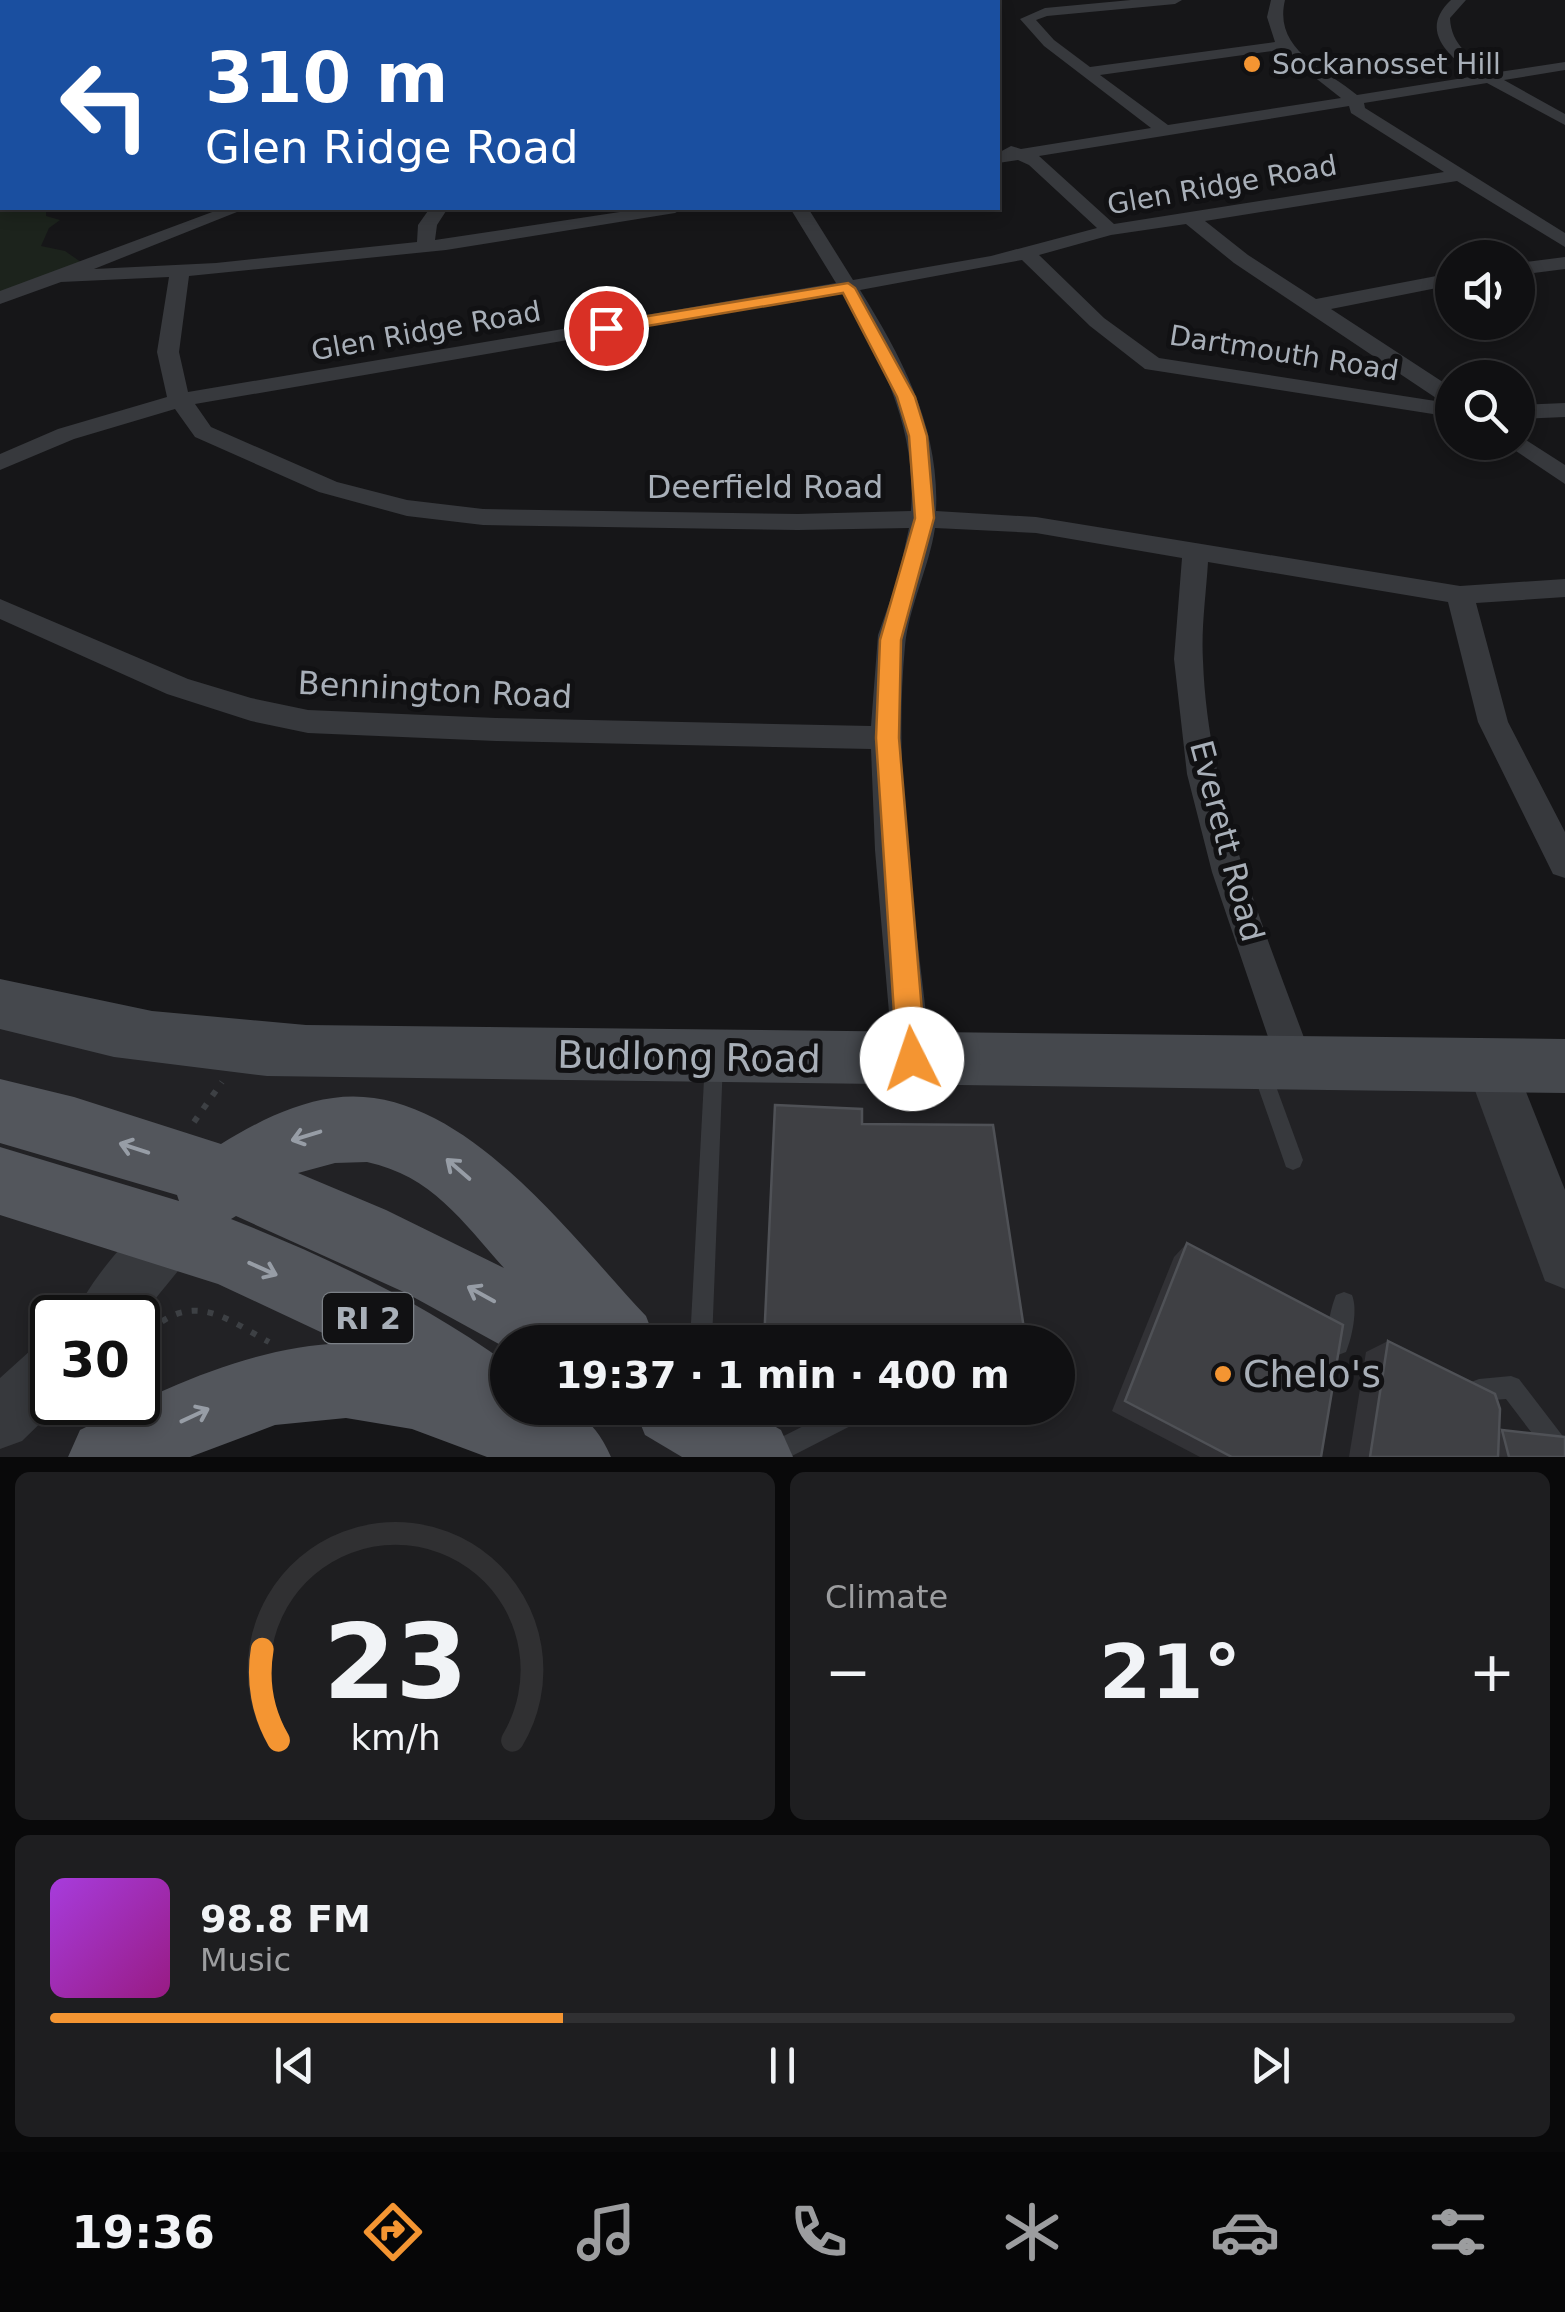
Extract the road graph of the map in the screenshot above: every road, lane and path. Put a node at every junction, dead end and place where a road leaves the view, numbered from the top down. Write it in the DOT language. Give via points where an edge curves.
graph roads {
  1 [pos="1176,0"];
  2 [pos="1278,0"];
  3 [pos="1459,0"];
  4 [pos="1283,45"];
  5 [pos="1565,66"];
  6 [pos="1086,72"];
  7 [pos="1492,80"];
  8 [pos="1356,102"];
  9 [pos="1565,120"];
  10 [pos="1164,130"];
  11 [pos="1000,141"];
  12 [pos="1021,154"];
  13 [pos="1000,158"];
  14 [pos="1460,175"];
  15 [pos="170,210"];
  16 [pos="233,210"];
  17 [pos="437,210"];
  18 [pos="656,210"];
  19 [pos="800,210"];
  20 [pos="1190,218"];
  21 [pos="1110,230"];
  22 [pos="180,231"];
  23 [pos="1565,242"];
  24 [pos="427,244"];
  25 [pos="1027,254"];
  26 [pos="1565,263"];
  27 [pos="1535,267"];
  28 [pos="180,273"];
  29 [pos="62,276"];
  30 [pos="1435,283"];
  31 [pos="848,288"];
  32 [pos="0,298"];
  33 [pos="1314,306"];
  34 [pos="1435,387"];
  35 [pos="180,400"];
  36 [pos="1435,407"];
  37 [pos="1565,410"];
  38 [pos="1535,411"];
  39 [pos="1535,454"];
  40 [pos="0,462"];
  41 [pos="1565,476"];
  42 [pos="925,518"];
  43 [pos="1196,551"];
  44 [pos="1565,588"];
  45 [pos="1460,595"];
  46 [pos="0,608"];
  47 [pos="888,738"];
  48 [pos="1565,864"];
  49 [pos="0,1004"];
  50 [pos="245,1050"];
  51 [pos="714,1057"];
  52 [pos="912,1059"];
  53 [pos="1277,1065"];
  54 [pos="1491,1066"];
  55 [pos="1565,1066"];
  56 [pos="0,1110"];
  57 [pos="209,1152"];
  58 [pos="1293,1160"];
  59 [pos="0,1181"];
  60 [pos="172,1235"];
  61 [pos="1565,1261"];
  62 [pos="147,1295"];
  63 [pos="1344,1303"];
  64 [pos="160,1317"];
  65 [pos="535,1325"];
  66 [pos="605,1325"];
  67 [pos="702,1325"];
  68 [pos="283,1348"];
  69 [pos="1335,1361"];
  70 [pos="1479,1390"];
  71 [pos="30,1391"];
  72 [pos="0,1419"];
  73 [pos="829,1425"];
  74 [pos="558,1448"];
  75 [pos="107,1457"];
  76 [pos="766,1457"];
  77 [pos="1564,1457"];
  1 -- 6 [label="street" via="1030,16 1030,25"];
  2 -- 4 [label="street" via="1272,14"];
  3 -- 7 [label="street" via="1444,15 1445,37"];
  4 -- 6 [label="street"];
  4 -- 8 [label="street"];
  5 -- 7 [label="street"];
  6 -- 10 [label="street"];
  7 -- 8 [label="street"];
  7 -- 9 [label="street"];
  8 -- 10 [label="street"];
  8 -- 14 [label="street" via="1357,110"];
  10 -- 12 [label="street"];
  11 -- 12 [label="street"];
  12 -- 13 [label="street"];
  12 -- 21 [label="street"];
  14 -- 20 [label="street, Glen Ridge Road"];
  14 -- 23 [label="street"];
  15 -- 22 [label="street"];
  16 -- 22 [label="street"];
  17 -- 24 [label="street" via="427,223"];
  18 -- 24 [label="street"];
  19 -- 31 [label="street"];
  20 -- 21 [label="street, Glen Ridge Road"];
  20 -- 33 [label="street"];
  21 -- 25 [label="street, Glen Ridge Road"];
  22 -- 29 [label="street"];
  24 -- 28 [label="street"];
  25 -- 31 [label="street, Glen Ridge Road"];
  25 -- 36 [label="street, Dartmouth Road" via="1097,322 1153,364"];
  26 -- 27 [label="street"];
  28 -- 29 [label="street"];
  28 -- 35 [label="street, Deerfield Road" via="168,352"];
  29 -- 32 [label="street"];
  30 -- 33 [label="street"];
  31 -- 35 [label="street, Glen Ridge Road"];
  31 -- 42 [label="street" via="906,397 918,436"];
  33 -- 34 [label="street"];
  35 -- 40 [label="street, Glen Ridge Road"];
  35 -- 42 [label="street, Deerfield Road" via="203,432 328,488 408,508 482,517"];
  37 -- 38 [label="street"];
  39 -- 41 [label="street"];
  42 -- 43 [label="street, Deerfield Road" via="1036,526"];
  42 -- 47 [label="street" via="890,640"];
  43 -- 45 [label="street, Deerfield Road"];
  43 -- 53 [label="street, Everett Road" via="1188,672 1201,767"];
  44 -- 45 [label="street, Deerfield Road"];
  45 -- 48 [label="street" via="1493,722"];
  46 -- 47 [label="street, Bennington Road" via="204,698 290,718 559,734"];
  47 -- 52 [label="street"];
  49 -- 50 [label="main road, Budlong Road" via="115,1033"];
  50 -- 51 [label="main road, Budlong Road"];
  50 -- 57 [label="path"];
  51 -- 52 [label="main road, Budlong Road"];
  51 -- 67 [label="lane"];
  52 -- 53 [label="main road, Budlong Road"];
  53 -- 54 [label="main road, Budlong Road"];
  53 -- 58 [label="lane"];
  54 -- 55 [label="main road, Budlong Road"];
  54 -- 61 [label="street"];
  57 -- 56 [label="main road, RI 2, one-way"];
  57 -- 60 [label="main road"];
  65 -- 57 [label="main road, RI 2, one-way"];
  66 -- 57 [label="main road, one-way" via="489,1197 420,1142 373,1128 332,1129 282,1144"];
  59 -- 60 [label="main road, RI 2"];
  60 -- 62 [label="street"];
  60 -- 74 [label="main road, RI 2, one-way" via="373,1321"];
  63 -- 69 [label="lane"];
  64 -- 68 [label="path" via="182,1308 204,1310"];
  70 -- 77 [label="lane" via="1511,1388"];
  71 -- 72 [label="street"];
  73 -- 76 [label="lane"];
  75 -- 74 [label="main road, one-way" via="232,1398 314,1382 402,1388"];
}
